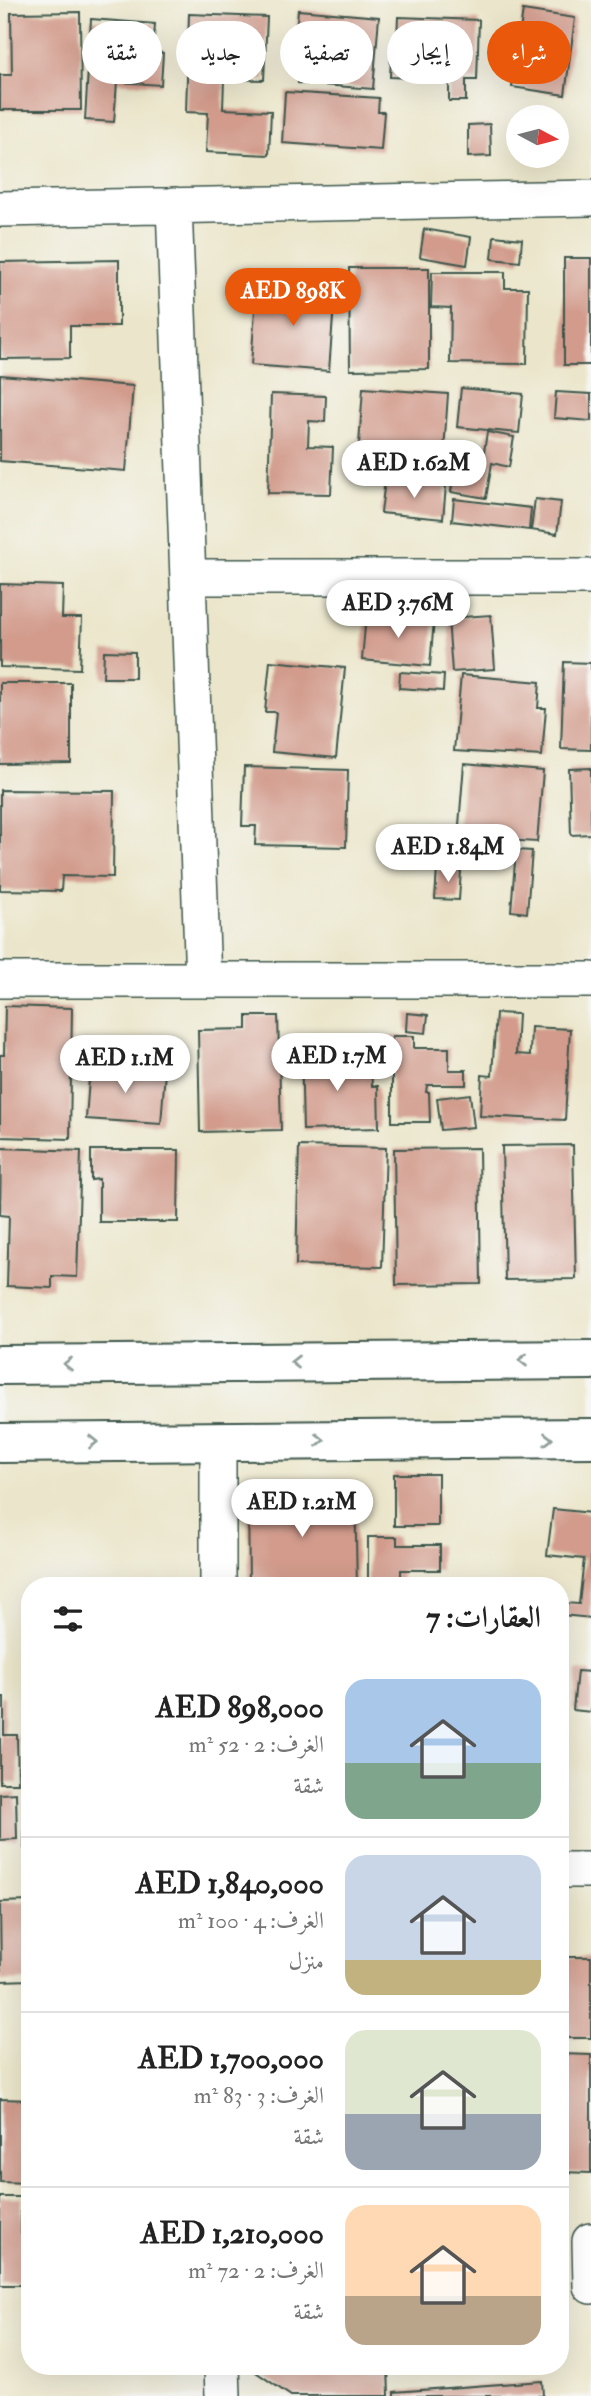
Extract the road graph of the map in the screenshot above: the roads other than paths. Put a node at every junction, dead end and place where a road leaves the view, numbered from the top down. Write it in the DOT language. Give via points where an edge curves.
graph roads {
  1 [pos="591,198"];
  2 [pos="174,205"];
  3 [pos="0,209"];
  4 [pos="188,577"];
  5 [pos="591,577"];
  6 [pos="0,980"];
  7 [pos="203,980"];
  8 [pos="591,980"];
  9 [pos="591,1360"];
  10 [pos="0,1365"];
  11 [pos="591,1438"];
  12 [pos="218,1441"];
  13 [pos="0,1443"];
  14 [pos="218,1577"];
  15 [pos="569,1870"];
  16 [pos="591,1870"];
  17 [pos="580,2241"];
  18 [pos="591,2286"];
  19 [pos="222,2375"];
  20 [pos="223,2396"];
  1 -- 2 [label="street"];
  2 -- 3 [label="street"];
  2 -- 4 [label="street"];
  4 -- 5 [label="street"];
  4 -- 7 [label="street"];
  6 -- 7 [label="street"];
  7 -- 8 [label="street"];
  9 -- 10 [label="street, one-way"];
  12 -- 11 [label="street, one-way"];
  13 -- 12 [label="street, one-way"];
  12 -- 14 [label="street"];
  15 -- 16 [label="street"];
  17 -- 18 [label="street"];
  19 -- 20 [label="street"];
}
